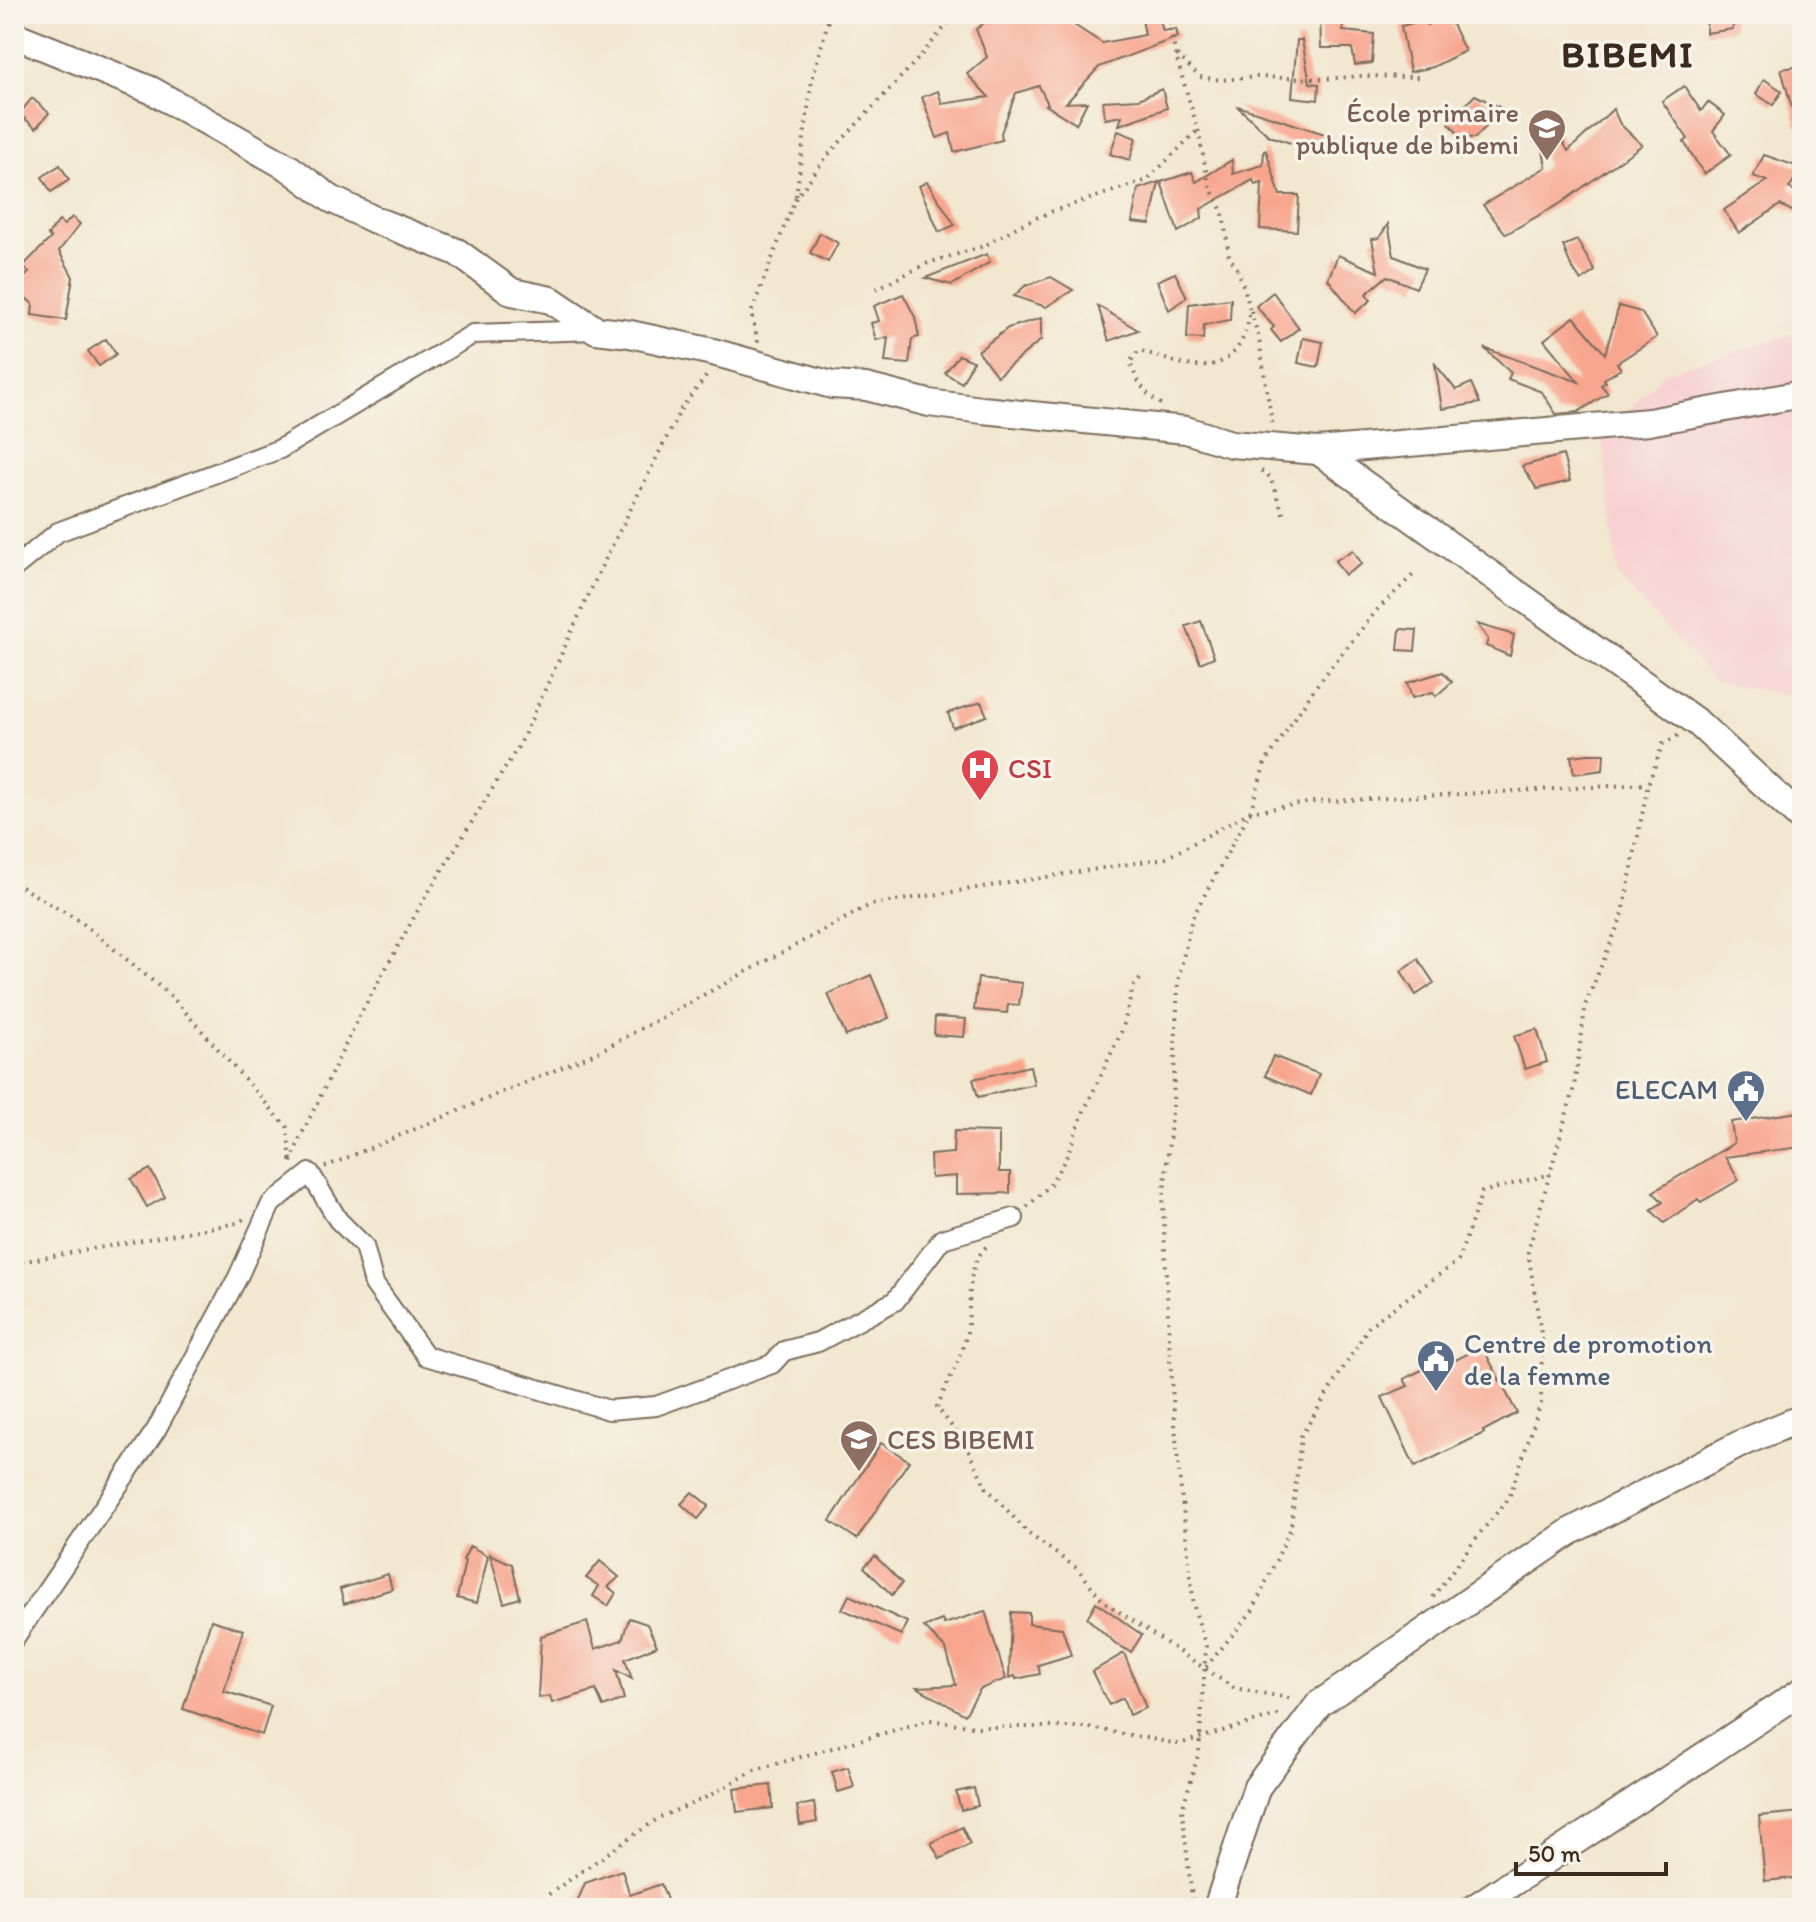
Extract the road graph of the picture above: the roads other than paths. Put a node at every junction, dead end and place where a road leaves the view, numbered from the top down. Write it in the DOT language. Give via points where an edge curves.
graph roads {
  1 [pos="14,35"];
  2 [pos="596,330"];
  3 [pos="1802,394"];
  4 [pos="1318,451"];
  5 [pos="14,568"];
  6 [pos="1802,819"];
  7 [pos="1014,1218"];
  8 [pos="1802,1418"];
  9 [pos="14,1639"];
  10 [pos="1802,1691"];
  11 [pos="1217,1908"];
  12 [pos="1474,1908"];
  1 -- 2 [label="main road" via="151,90 289,168 331,199 457,252 512,292 551,300"];
  2 -- 4 [label="main road" via="929,403 1186,430 1231,444"];
  2 -- 5 [label="street" via="473,334 280,449 58,532"];
  3 -- 4 [label="main road" via="1649,422"];
  4 -- 6 [label="main road" via="1698,723"];
  7 -- 9 [label="street" via="942,1239 895,1301 818,1342 784,1351 772,1364 656,1406 609,1410 426,1356 374,1284 364,1246 338,1220 310,1173 271,1204 156,1430"];
  8 -- 11 [label="main road" via="1571,1531 1319,1704 1257,1787"];
  10 -- 12 [label="main road"];
}
